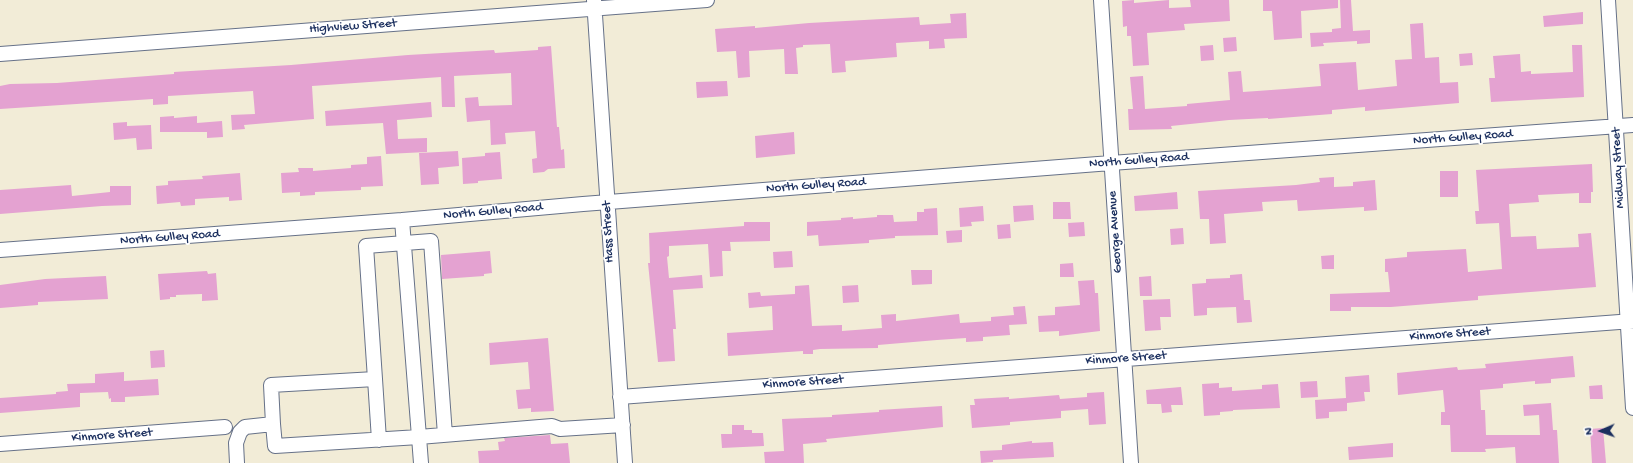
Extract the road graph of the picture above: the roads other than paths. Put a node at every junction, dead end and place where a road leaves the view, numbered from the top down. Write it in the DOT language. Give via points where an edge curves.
graph roads {
  1 [pos="707,0"];
  2 [pos="1102,0"];
  3 [pos="1608,0"];
  4 [pos="594,4"];
  5 [pos="0,54"];
  6 [pos="1633,126"];
  7 [pos="1616,127"];
  8 [pos="1111,163"];
  9 [pos="607,202"];
  10 [pos="402,220"];
  11 [pos="365,223"];
  12 [pos="404,243"];
  13 [pos="366,246"];
  14 [pos="0,250"];
  15 [pos="1630,322"];
  16 [pos="1124,359"];
  17 [pos="375,379"];
  18 [pos="620,397"];
  19 [pos="1633,408"];
  20 [pos="273,424"];
  21 [pos="623,425"];
  22 [pos="225,427"];
  23 [pos="445,434"];
  24 [pos="419,437"];
  25 [pos="379,440"];
  26 [pos="0,444"];
  27 [pos="237,463"];
  28 [pos="421,463"];
  29 [pos="625,463"];
  30 [pos="1131,463"];
  1 -- 4 [label="street, Highview Street"];
  2 -- 8 [label="street, George Avenue"];
  3 -- 7 [label="street, Midway Street"];
  4 -- 5 [label="street, Highview Street"];
  4 -- 9 [label="street, Hass Street"];
  6 -- 7 [label="street, North Gulley Road"];
  7 -- 8 [label="street, North Gulley Road"];
  7 -- 15 [label="street, Midway Street"];
  8 -- 9 [label="street, North Gulley Road"];
  8 -- 16 [label="street, George Avenue"];
  9 -- 10 [label="street, North Gulley Road"];
  9 -- 18 [label="street, Hass Street"];
  10 -- 11 [label="street, North Gulley Road"];
  10 -- 12 [label="street"];
  11 -- 13 [label="street"];
  11 -- 14 [label="street, North Gulley Road"];
  12 -- 13 [label="street"];
  12 -- 23 [label="street" via="431,241"];
  12 -- 24 [label="street"];
  13 -- 17 [label="street"];
  15 -- 16 [label="street, Kinmore Street"];
  15 -- 19 [label="street, Midway Street"];
  16 -- 18 [label="street, Kinmore Street"];
  16 -- 30 [label="street, George Avenue"];
  17 -- 20 [label="street" via="271,385"];
  17 -- 25 [label="street"];
  18 -- 21 [label="street, Hass Street"];
  20 -- 25 [label="street" via="275,446"];
  20 -- 27 [label="street" via="245,427 240,432 236,443"];
  21 -- 23 [label="street" via="560,429 552,426"];
  21 -- 29 [label="street, Hass Street"];
  22 -- 26 [label="street, Kinmore Street"];
  23 -- 24 [label="street"];
  24 -- 25 [label="street"];
  24 -- 28 [label="street"];
}
